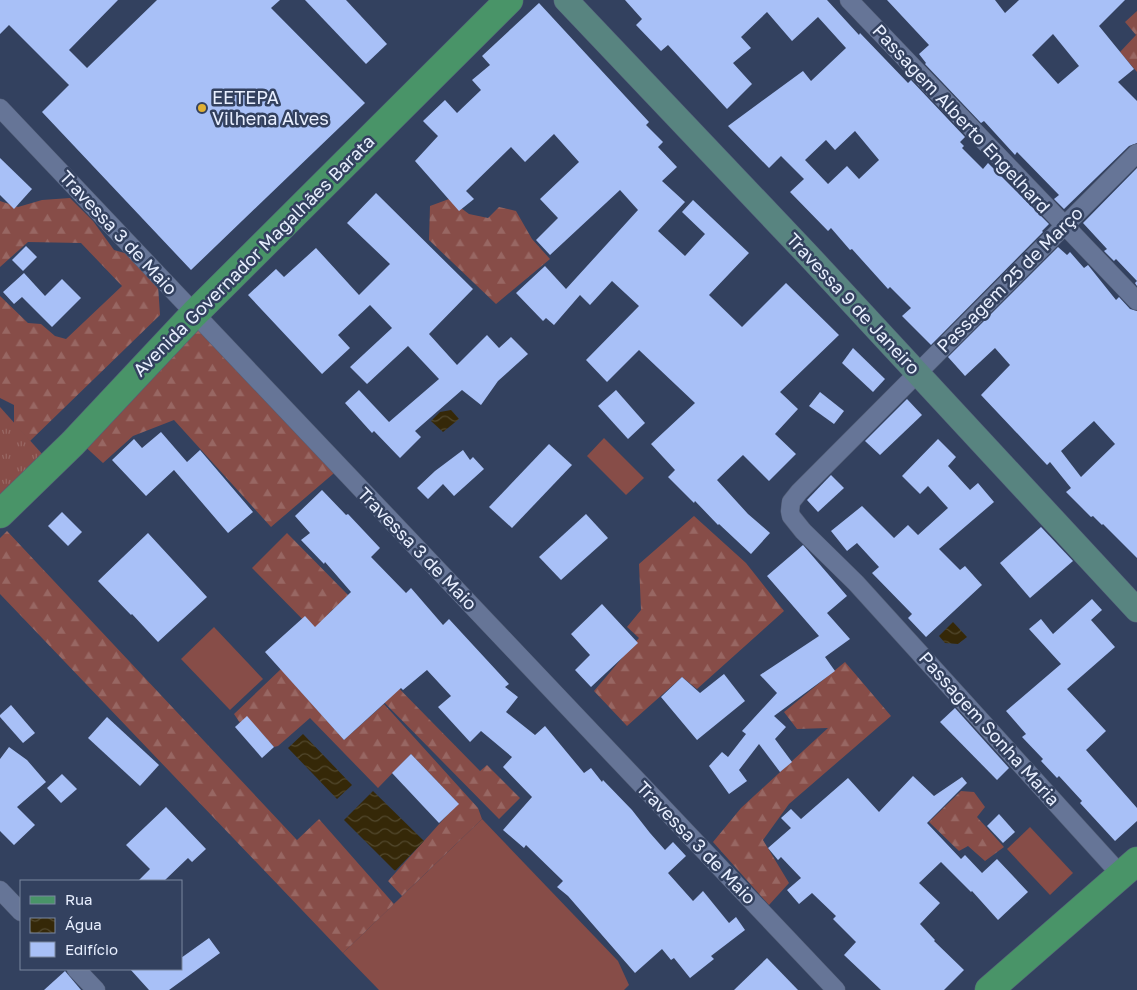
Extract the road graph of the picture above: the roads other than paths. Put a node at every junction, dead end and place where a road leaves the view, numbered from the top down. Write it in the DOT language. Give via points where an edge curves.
graph roads {
  1 [pos="509,0"];
  2 [pos="566,0"];
  3 [pos="849,0"];
  4 [pos="0,108"];
  5 [pos="1137,153"];
  6 [pos="1063,226"];
  7 [pos="1137,302"];
  8 [pos="194,314"];
  9 [pos="917,374"];
  10 [pos="0,514"];
  11 [pos="856,583"];
  12 [pos="1137,610"];
  13 [pos="1129,868"];
  14 [pos="0,890"];
  15 [pos="20,911"];
  16 [pos="77,970"];
  17 [pos="96,990"];
  18 [pos="836,990"];
  19 [pos="989,990"];
  1 -- 8 [label="main road, Avenida Governador Magalhães Barata"];
  2 -- 9 [label="main road, Travessa 9 de Janeiro"];
  3 -- 6 [label="street, Passagem Alberto Engelhard"];
  4 -- 8 [label="street, Travessa 3 de Maio"];
  5 -- 6 [label="street, Passagem 25 de Março"];
  6 -- 7 [label="street, Passagem Alberto Engelhard"];
  6 -- 9 [label="street, Passagem 25 de Março"];
  8 -- 10 [label="main road, Avenida Governador Magalhães Barata" via="73,443"];
  8 -- 18 [label="street, Travessa 3 de Maio"];
  9 -- 11 [label="street, Passagem 25 de Março" via="799,492 789,507 791,516 803,531"];
  9 -- 12 [label="main road, Travessa 9 de Janeiro"];
  11 -- 13 [label="street, Passagem Sonha Maria"];
  13 -- 19 [label="main road"];
  14 -- 15 [label="street"];
  16 -- 17 [label="street"];
}
